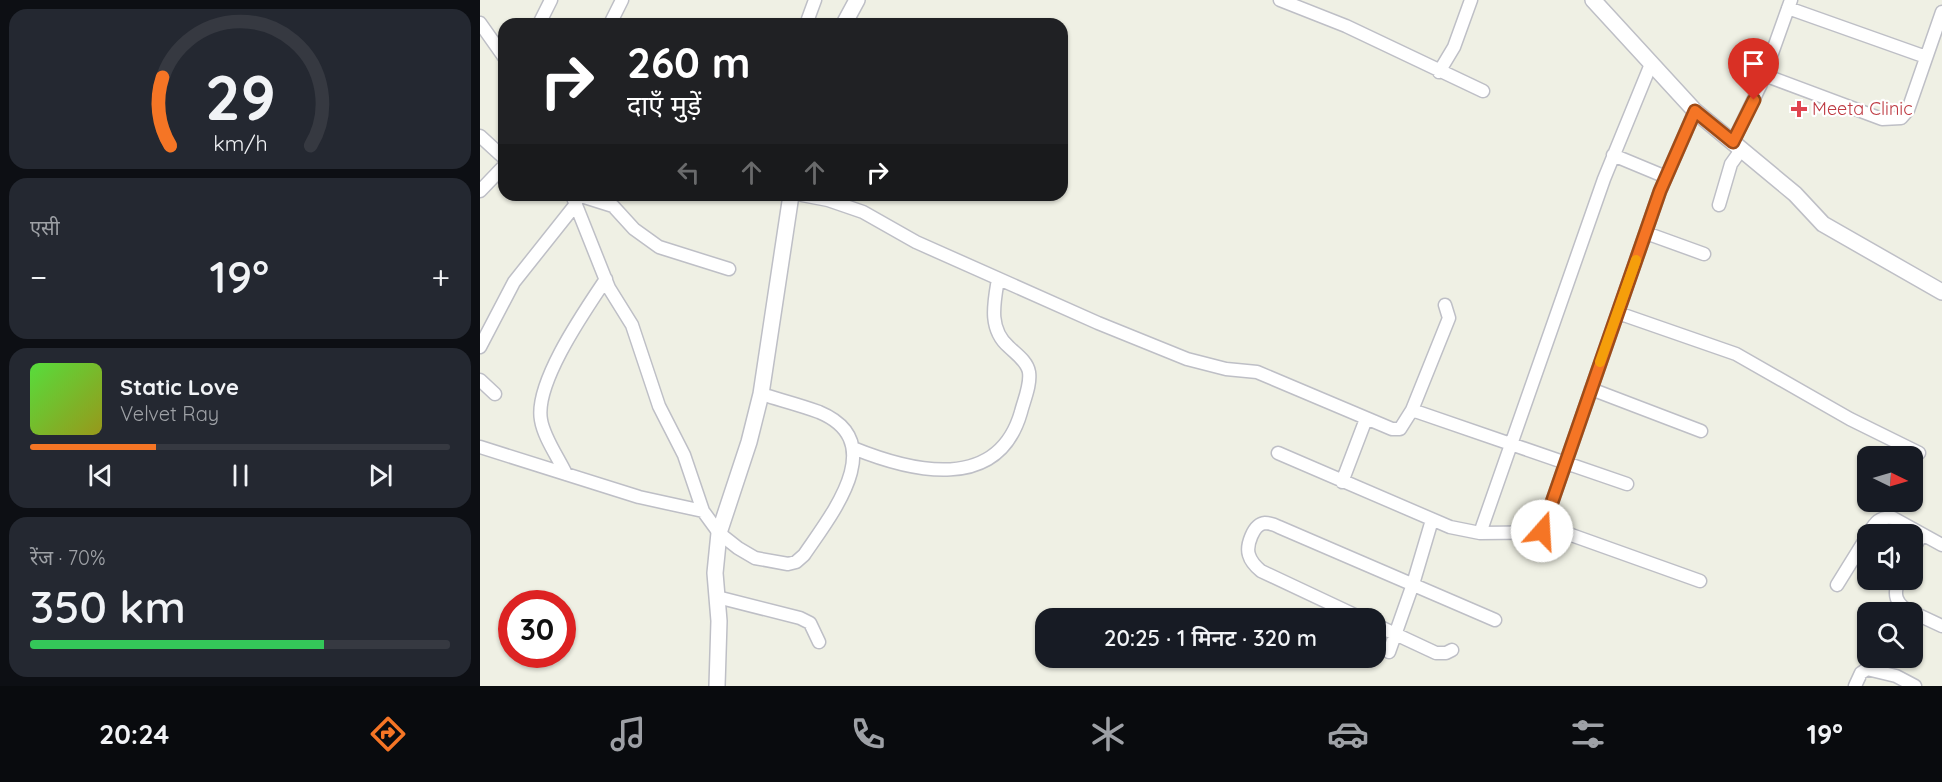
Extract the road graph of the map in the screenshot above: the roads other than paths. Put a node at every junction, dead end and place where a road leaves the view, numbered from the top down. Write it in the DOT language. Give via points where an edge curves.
graph roads {
  1 [pos="550,0"];
  2 [pos="621,0"];
  3 [pos="815,0"];
  4 [pos="857,0"];
  5 [pos="1280,0"];
  6 [pos="1472,0"];
  7 [pos="1593,0"];
  8 [pos="1790,4"];
  9 [pos="1942,12"];
  10 [pos="542,18"];
  11 [pos="613,18"];
  12 [pos="808,18"];
  13 [pos="847,18"];
  14 [pos="480,23"];
  15 [pos="498,48"];
  16 [pos="1926,57"];
  17 [pos="1651,64"];
  18 [pos="1439,72"];
  19 [pos="1764,75"];
  20 [pos="1483,91"];
  21 [pos="1695,111"];
  22 [pos="480,136"];
  23 [pos="1737,146"];
  24 [pos="498,152"];
  25 [pos="1613,154"];
  26 [pos="498,172"];
  27 [pos="1666,177"];
  28 [pos="480,191"];
  29 [pos="573,201"];
  30 [pos="576,201"];
  31 [pos="589,201"];
  32 [pos="790,201"];
  33 [pos="825,201"];
  34 [pos="1719,205"];
  35 [pos="1646,233"];
  36 [pos="1704,254"];
  37 [pos="729,269"];
  38 [pos="606,279"];
  39 [pos="998,279"];
  40 [pos="1942,292"];
  41 [pos="1445,305"];
  42 [pos="1618,313"];
  43 [pos="480,347"];
  44 [pos="480,380"];
  45 [pos="1591,389"];
  46 [pos="495,394"];
  47 [pos="761,394"];
  48 [pos="1412,410"];
  49 [pos="1366,418"];
  50 [pos="1701,431"];
  51 [pos="1510,445"];
  52 [pos="1905,446"];
  53 [pos="480,447"];
  54 [pos="854,448"];
  55 [pos="1278,453"];
  56 [pos="1565,463"];
  57 [pos="566,474"];
  58 [pos="1342,482"];
  59 [pos="1628,484"];
  60 [pos="703,511"];
  61 [pos="1432,520"];
  62 [pos="1874,524"];
  63 [pos="1905,524"];
  64 [pos="1542,531"];
  65 [pos="719,533"];
  66 [pos="1480,533"];
  67 [pos="1923,536"];
  68 [pos="1942,545"];
  69 [pos="1857,553"];
  70 [pos="1700,581"];
  71 [pos="1413,585"];
  72 [pos="1837,585"];
  73 [pos="717,597"];
  74 [pos="1340,608"];
  75 [pos="1923,617"];
  76 [pos="1495,620"];
  77 [pos="1942,626"];
  78 [pos="1386,630"];
  79 [pos="1395,634"];
  80 [pos="819,642"];
  81 [pos="1452,650"];
  82 [pos="1389,652"];
  83 [pos="717,686"];
  84 [pos="1855,686"];
  85 [pos="1915,686"];
  1 -- 10 [label="street"];
  2 -- 11 [label="street"];
  3 -- 12 [label="street"];
  4 -- 13 [label="street"];
  5 -- 18 [label="street" via="1346,26"];
  6 -- 18 [label="street" via="1454,47"];
  7 -- 17 [label="street"];
  8 -- 16 [label="street"];
  8 -- 19 [label="street"];
  9 -- 16 [label="street"];
  14 -- 15 [label="street"];
  16 -- 19 [label="street" via="1908,110 1893,121"];
  17 -- 21 [label="street"];
  17 -- 25 [label="street"];
  18 -- 20 [label="street"];
  19 -- 23 [label="street"];
  21 -- 23 [label="street"];
  21 -- 27 [label="street"];
  22 -- 24 [label="street"];
  23 -- 34 [label="street"];
  23 -- 40 [label="street" via="1795,194 1823,224"];
  25 -- 27 [label="street"];
  25 -- 51 [label="street"];
  26 -- 28 [label="street"];
  27 -- 35 [label="street"];
  29 -- 43 [label="street" via="514,282"];
  30 -- 38 [label="street"];
  31 -- 37 [label="street" via="613,206 634,229 659,247"];
  32 -- 47 [label="street"];
  33 -- 39 [label="street" via="855,209"];
  35 -- 36 [label="street"];
  35 -- 42 [label="street"];
  38 -- 57 [label="street" via="571,332 541,404 543,425"];
  38 -- 60 [label="street" via="632,325 659,406 684,455"];
  39 -- 49 [label="street" via="1187,359 1257,372"];
  39 -- 54 [label="street" via="993,309 998,335 1027,364 1029,372 1012,434 989,458 974,466 949,470 926,471"];
  41 -- 48 [label="street" via="1449,318"];
  42 -- 45 [label="street"];
  42 -- 52 [label="street" via="1736,354"];
  44 -- 46 [label="street"];
  45 -- 50 [label="street"];
  45 -- 56 [label="street"];
  47 -- 54 [label="street" via="820,412 840,425"];
  47 -- 65 [label="street"];
  48 -- 49 [label="street" via="1400,429"];
  48 -- 51 [label="street"];
  49 -- 58 [label="street"];
  51 -- 56 [label="street"];
  51 -- 66 [label="street"];
  53 -- 57 [label="street"];
  54 -- 65 [label="street" via="848,485 796,562 756,558"];
  55 -- 58 [label="street"];
  56 -- 59 [label="street"];
  56 -- 64 [label="street"];
  57 -- 60 [label="street"];
  58 -- 61 [label="street"];
  60 -- 65 [label="street"];
  61 -- 66 [label="street"];
  61 -- 71 [label="street"];
  62 -- 63 [label="street" via="1884,517"];
  64 -- 66 [label="street"];
  64 -- 70 [label="street" via="1563,532"];
  65 -- 73 [label="street"];
  67 -- 68 [label="street"];
  69 -- 72 [label="street"];
  71 -- 74 [label="street" via="1279,527 1266,523 1254,531 1248,546 1249,558 1261,571"];
  71 -- 76 [label="street"];
  71 -- 79 [label="street"];
  73 -- 80 [label="street" via="800,618 810,623"];
  73 -- 83 [label="street"];
  75 -- 77 [label="street"];
  78 -- 79 [label="street"];
  79 -- 81 [label="street" via="1436,652"];
  79 -- 82 [label="street"];
  84 -- 85 [label="street" via="1867,669 1896,676"];
}
